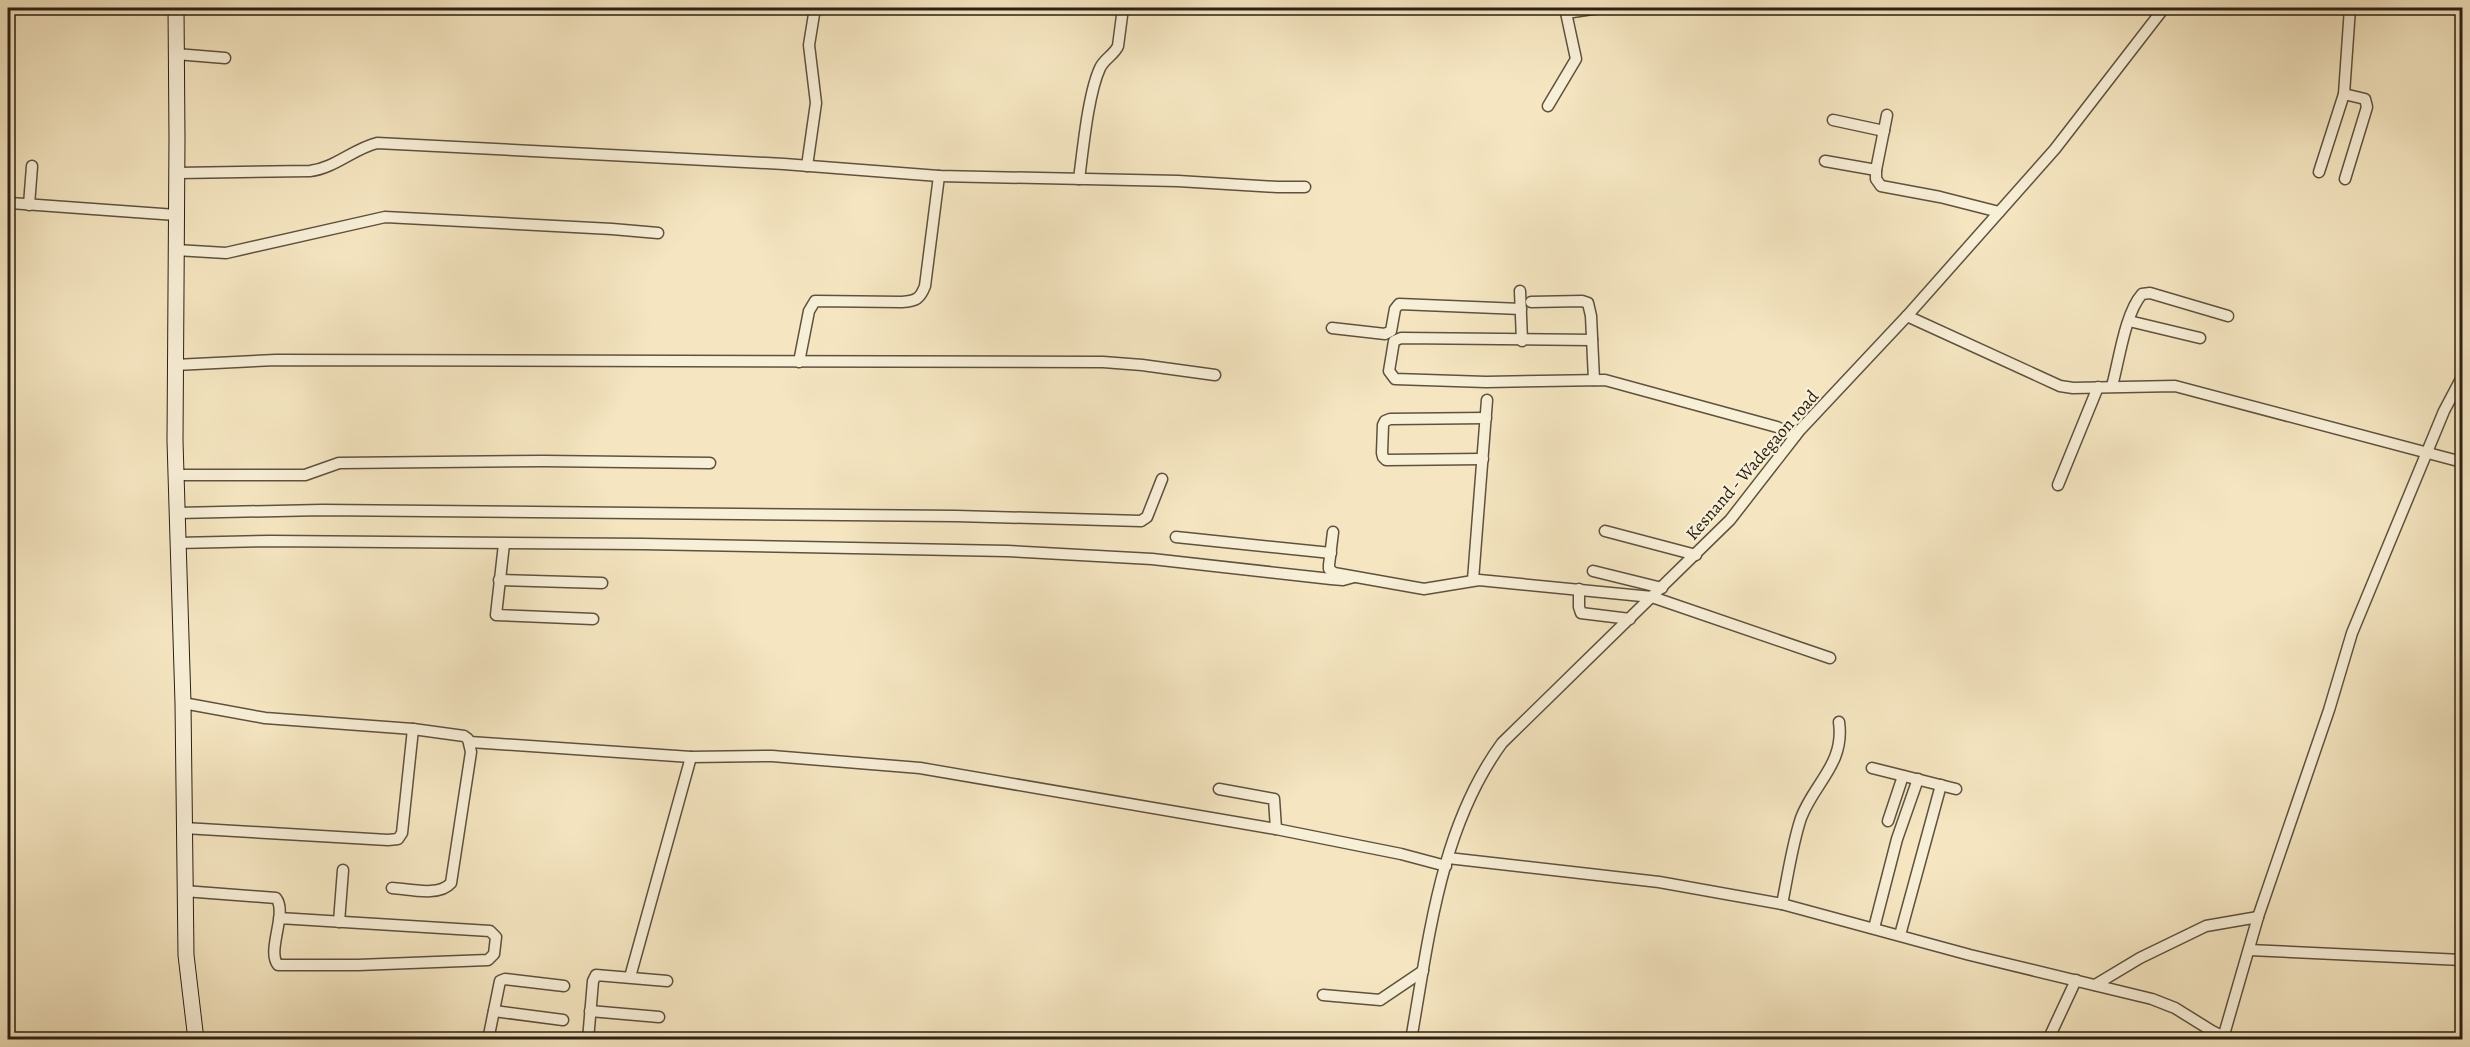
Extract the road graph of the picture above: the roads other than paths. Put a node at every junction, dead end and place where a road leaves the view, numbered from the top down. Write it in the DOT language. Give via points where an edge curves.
graph roads {
  1 [pos="176,8"];
  2 [pos="815,8"];
  3 [pos="1123,8"];
  4 [pos="1599,8"];
  5 [pos="2164,8"];
  6 [pos="2350,8"];
  7 [pos="1565,10"];
  8 [pos="176,54"];
  9 [pos="225,58"];
  10 [pos="2344,94"];
  11 [pos="1548,106"];
  12 [pos="1887,115"];
  13 [pos="1833,120"];
  14 [pos="1884,131"];
  15 [pos="1825,161"];
  16 [pos="32,166"];
  17 [pos="807,166"];
  18 [pos="1876,170"];
  19 [pos="2319,172"];
  20 [pos="177,173"];
  21 [pos="939,176"];
  22 [pos="1079,179"];
  23 [pos="2345,179"];
  24 [pos="1305,187"];
  25 [pos="10,203"];
  26 [pos="29,205"];
  27 [pos="1999,212"];
  28 [pos="176,215"];
  29 [pos="658,233"];
  30 [pos="176,250"];
  31 [pos="1520,291"];
  32 [pos="1531,302"];
  33 [pos="1521,309"];
  34 [pos="1907,316"];
  35 [pos="2228,316"];
  36 [pos="2129,321"];
  37 [pos="1332,328"];
  38 [pos="1392,337"];
  39 [pos="2200,338"];
  40 [pos="1592,340"];
  41 [pos="1522,341"];
  42 [pos="799,362"];
  43 [pos="175,365"];
  44 [pos="1215,375"];
  45 [pos="2463,376"];
  46 [pos="1594,380"];
  47 [pos="2112,386"];
  48 [pos="2098,387"];
  49 [pos="1487,400"];
  50 [pos="1486,418"];
  51 [pos="1795,436"];
  52 [pos="2425,454"];
  53 [pos="1483,459"];
  54 [pos="2463,462"];
  55 [pos="710,463"];
  56 [pos="176,475"];
  57 [pos="1162,479"];
  58 [pos="2058,485"];
  59 [pos="177,513"];
  60 [pos="1605,531"];
  61 [pos="1333,532"];
  62 [pos="1176,537"];
  63 [pos="177,543"];
  64 [pos="504,544"];
  65 [pos="1331,553"];
  66 [pos="1696,555"];
  67 [pos="1593,571"];
  68 [pos="1354,577"];
  69 [pos="499,580"];
  70 [pos="1473,580"];
  71 [pos="602,584"];
  72 [pos="1662,588"];
  73 [pos="1579,590"];
  74 [pos="1652,597"];
  75 [pos="593,619"];
  76 [pos="1630,619"];
  77 [pos="1830,658"];
  78 [pos="183,703"];
  79 [pos="1839,722"];
  80 [pos="413,729"];
  81 [pos="470,742"];
  82 [pos="691,757"];
  83 [pos="1872,768"];
  84 [pos="1903,776"];
  85 [pos="1918,779"];
  86 [pos="1941,785"];
  87 [pos="1219,789"];
  88 [pos="1956,789"];
  89 [pos="1888,821"];
  90 [pos="184,828"];
  91 [pos="1276,829"];
  92 [pos="1447,862"];
  93 [pos="344,870"];
  94 [pos="392,888"];
  95 [pos="184,891"];
  96 [pos="1782,903"];
  97 [pos="2258,917"];
  98 [pos="279,918"];
  99 [pos="339,922"];
  100 [pos="1874,928"];
  101 [pos="1900,936"];
  102 [pos="2249,950"];
  103 [pos="2463,960"];
  104 [pos="1423,971"];
  105 [pos="630,977"];
  106 [pos="2076,980"];
  107 [pos="667,981"];
  108 [pos="2095,985"];
  109 [pos="564,986"];
  110 [pos="1323,995"];
  111 [pos="494,1011"];
  112 [pos="590,1011"];
  113 [pos="659,1017"];
  114 [pos="563,1020"];
  115 [pos="2227,1039"];
  116 [pos="196,1040"];
  117 [pos="488,1040"];
  118 [pos="588,1040"];
  119 [pos="1411,1040"];
  120 [pos="2048,1040"];
  1 -- 8 [label="main road"];
  2 -- 17 [label="street" via="809,45 816,104"];
  3 -- 22 [label="street" via="1118,46 1102,65 1095,85"];
  4 -- 7 [label="street"];
  5 -- 27 [label="street, Kesnand - Wadegaon road" via="2055,149"];
  6 -- 10 [label="street"];
  7 -- 11 [label="street" via="1576,59"];
  8 -- 9 [label="street"];
  8 -- 20 [label="main road"];
  10 -- 19 [label="street"];
  10 -- 23 [label="street" via="2367,102"];
  12 -- 14 [label="street"];
  13 -- 14 [label="street"];
  14 -- 18 [label="street"];
  15 -- 18 [label="street"];
  16 -- 26 [label="street"];
  17 -- 20 [label="street" via="377,143 323,169 310,171"];
  17 -- 21 [label="street"];
  18 -- 27 [label="street" via="1881,186"];
  20 -- 28 [label="main road"];
  21 -- 22 [label="street"];
  21 -- 42 [label="street" via="925,286 920,298 902,302 815,301 809,311"];
  22 -- 24 [label="street"];
  25 -- 26 [label="street"];
  26 -- 28 [label="street"];
  27 -- 34 [label="street, Kesnand - Wadegaon road"];
  28 -- 30 [label="main road"];
  29 -- 30 [label="street" via="385,217 226,253"];
  30 -- 43 [label="main road"];
  31 -- 33 [label="street"];
  32 -- 40 [label="street" via="1588,303"];
  33 -- 38 [label="street" via="1399,304"];
  33 -- 41 [label="street"];
  34 -- 48 [label="street" via="2060,386"];
  34 -- 51 [label="street, Kesnand - Wadegaon road"];
  35 -- 36 [label="street" via="2150,293 2137,300"];
  36 -- 39 [label="street"];
  36 -- 47 [label="street"];
  37 -- 38 [label="street"];
  38 -- 41 [label="street"];
  38 -- 46 [label="street" via="1389,371 1395,378 1486,382"];
  40 -- 41 [label="street"];
  40 -- 46 [label="street"];
  42 -- 43 [label="street" via="276,360"];
  42 -- 44 [label="street" via="1103,362"];
  43 -- 56 [label="main road"];
  45 -- 52 [label="street"];
  46 -- 51 [label="street" via="1626,385 1777,427"];
  47 -- 48 [label="street"];
  47 -- 52 [label="street" via="2160,385 2193,390"];
  48 -- 58 [label="street"];
  49 -- 50 [label="street"];
  50 -- 53 [label="street"];
  50 -- 53 [label="street" via="1390,419 1383,425 1382,453 1386,460"];
  51 -- 66 [label="street, Kesnand - Wadegaon road" via="1730,520"];
  52 -- 54 [label="street"];
  52 -- 97 [label="street" via="2352,633"];
  53 -- 70 [label="street"];
  55 -- 56 [label="street" via="339,463 305,475"];
  56 -- 59 [label="main road"];
  57 -- 59 [label="street" via="1147,517 1141,521 945,515 322,510"];
  59 -- 63 [label="main road"];
  60 -- 66 [label="street"];
  61 -- 65 [label="street"];
  62 -- 65 [label="street"];
  63 -- 64 [label="street"];
  63 -- 78 [label="main road"];
  64 -- 68 [label="street" via="1007,550 1152,559 1343,580"];
  64 -- 69 [label="street"];
  65 -- 68 [label="street" via="1331,571"];
  66 -- 72 [label="street, Kesnand - Wadegaon road"];
  67 -- 72 [label="street"];
  68 -- 70 [label="street" via="1424,589"];
  69 -- 71 [label="street"];
  69 -- 75 [label="street" via="495,613 498,616"];
  70 -- 73 [label="street"];
  72 -- 74 [label="street, Kesnand - Wadegaon road"];
  73 -- 74 [label="street"];
  73 -- 76 [label="street" via="1581,613"];
  74 -- 76 [label="street, Kesnand - Wadegaon road"];
  74 -- 77 [label="street"];
  76 -- 92 [label="street, Kesnand - Wadegaon road" via="1502,743 1472,790"];
  78 -- 80 [label="street" via="271,719"];
  78 -- 90 [label="main road"];
  79 -- 96 [label="street" via="1835,760 1802,817"];
  80 -- 81 [label="street" via="464,736"];
  80 -- 90 [label="street" via="402,833 398,839"];
  81 -- 82 [label="street"];
  81 -- 94 [label="street" via="451,883 435,891"];
  82 -- 91 [label="street" via="772,756 920,768"];
  82 -- 105 [label="street"];
  83 -- 84 [label="street"];
  84 -- 85 [label="street"];
  84 -- 89 [label="street"];
  85 -- 86 [label="street"];
  85 -- 100 [label="street" via="1897,839"];
  86 -- 88 [label="street"];
  86 -- 101 [label="street"];
  87 -- 91 [label="street" via="1274,799"];
  90 -- 95 [label="main road"];
  91 -- 92 [label="street"];
  92 -- 96 [label="street" via="1659,882"];
  92 -- 104 [label="street, Kesnand - Wadegaon road"];
  93 -- 99 [label="street"];
  95 -- 98 [label="street" via="273,897 280,902"];
  95 -- 116 [label="main road" via="186,955"];
  96 -- 100 [label="street"];
  97 -- 102 [label="street"];
  97 -- 108 [label="street" via="2206,926"];
  98 -- 99 [label="street"];
  98 -- 99 [label="street" via="275,962 281,965 488,960 495,954 496,937 492,931"];
  100 -- 101 [label="street"];
  101 -- 106 [label="street"];
  102 -- 103 [label="street"];
  102 -- 115 [label="street"];
  104 -- 110 [label="street" via="1380,1000"];
  104 -- 119 [label="street, Kesnand - Wadegaon road"];
  105 -- 107 [label="street"];
  105 -- 112 [label="street" via="596,975"];
  106 -- 108 [label="street"];
  106 -- 120 [label="street"];
  108 -- 115 [label="street" via="2175,1008"];
  109 -- 111 [label="street" via="503,980 499,983"];
  111 -- 114 [label="street"];
  111 -- 117 [label="street"];
  112 -- 113 [label="street"];
  112 -- 118 [label="street"];
}
